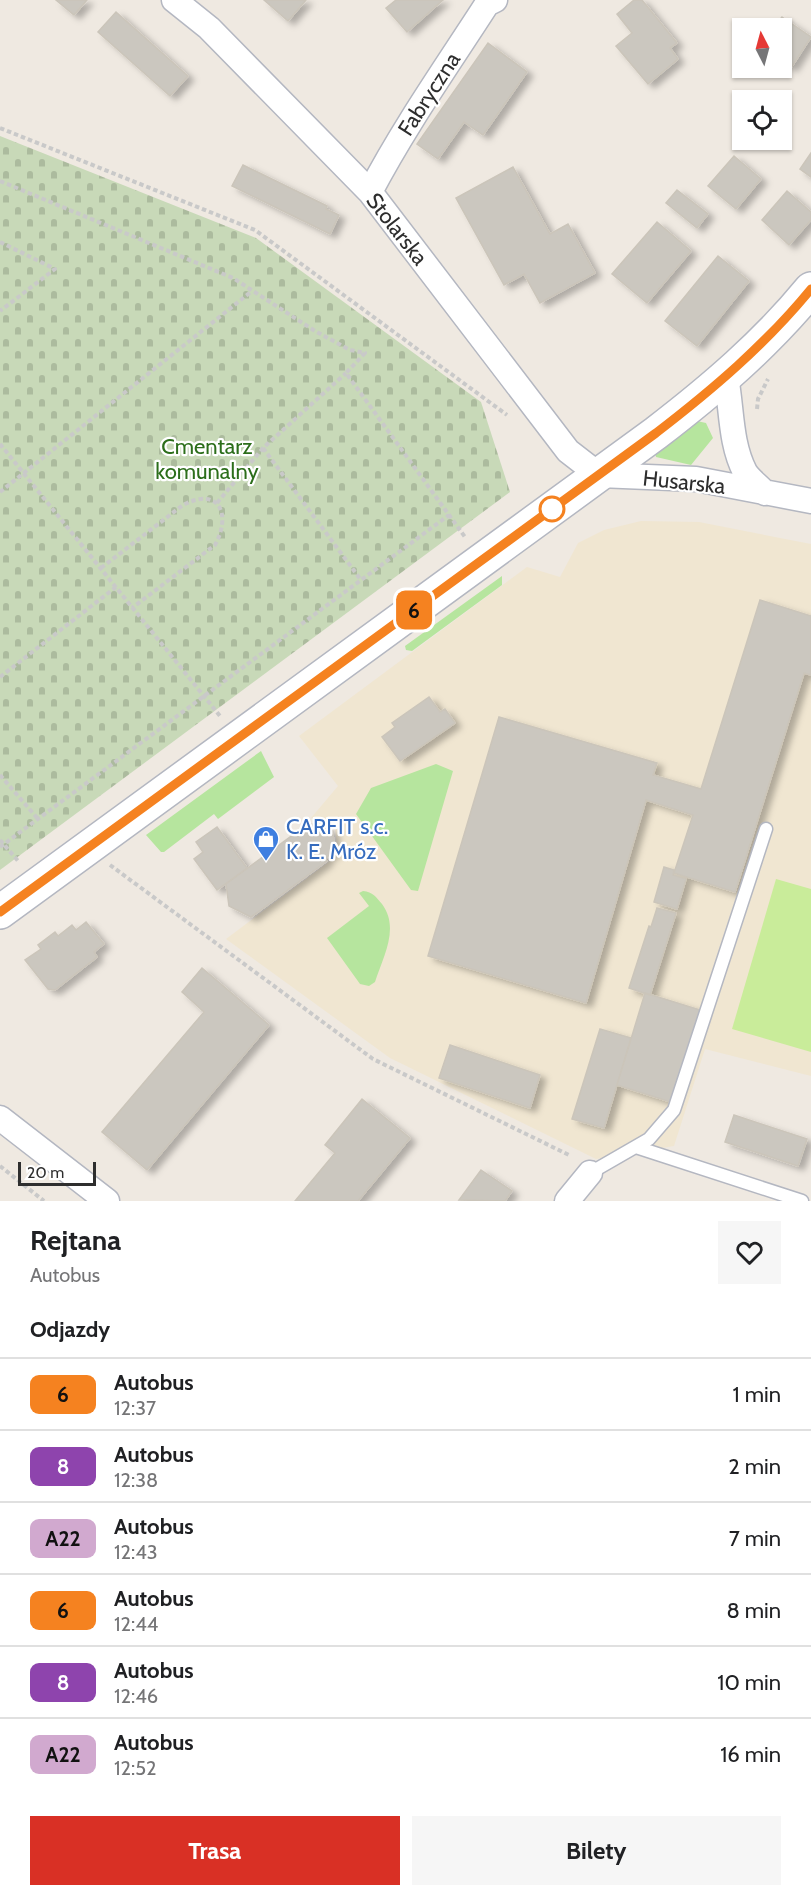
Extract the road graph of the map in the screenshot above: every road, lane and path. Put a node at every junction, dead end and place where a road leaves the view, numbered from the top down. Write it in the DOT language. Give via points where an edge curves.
graph roads {
  1 [pos="174,0"];
  2 [pos="488,1"];
  3 [pos="0,128"];
  4 [pos="0,181"];
  5 [pos="370,192"];
  6 [pos="0,242"];
  7 [pos="811,289"];
  8 [pos="252,291"];
  9 [pos="0,311"];
  10 [pos="345,373"];
  11 [pos="726,377"];
  12 [pos="511,417"];
  13 [pos="0,444"];
  14 [pos="263,448"];
  15 [pos="24,473"];
  16 [pos="599,475"];
  17 [pos="0,492"];
  18 [pos="765,493"];
  19 [pos="811,501"];
  20 [pos="217,503"];
  21 [pos="449,515"];
  22 [pos="460,530"];
  23 [pos="101,568"];
  24 [pos="361,580"];
  25 [pos="116,587"];
  26 [pos="132,608"];
  27 [pos="0,677"];
  28 [pos="204,696"];
  29 [pos="216,711"];
  30 [pos="0,775"];
  31 [pos="38,819"];
  32 [pos="766,829"];
  33 [pos="0,840"];
  34 [pos="2,845"];
  35 [pos="16,858"];
  36 [pos="108,863"];
  37 [pos="0,912"];
  38 [pos="0,1118"];
  39 [pos="636,1147"];
  40 [pos="0,1166"];
  41 [pos="583,1166"];
  42 [pos="44,1201"];
  43 [pos="107,1201"];
  44 [pos="567,1201"];
  45 [pos="802,1201"];
  1 -- 5 [label="street, Stolarska" via="209,28"];
  2 -- 5 [label="street, Fabryczna"];
  3 -- 12 [label="path" via="255,230"];
  4 -- 8 [label="path" via="233,278"];
  5 -- 16 [label="street, Stolarska" via="568,451"];
  6 -- 9 [label="path" via="55,269"];
  7 -- 11 [label="street, Husarska"];
  8 -- 10 [label="path" via="315,331 364,353"];
  8 -- 15 [label="path"];
  10 -- 14 [label="path"];
  10 -- 21 [label="path"];
  11 -- 16 [label="street, Husarska"];
  11 -- 18 [label="street, Husarska" via="736,446 746,473"];
  13 -- 15 [label="path"];
  14 -- 20 [label="path"];
  14 -- 24 [label="path"];
  15 -- 17 [label="path"];
  15 -- 23 [label="path"];
  16 -- 18 [label="street, Husarska" via="696,479"];
  16 -- 37 [label="street"];
  18 -- 19 [label="street"];
  20 -- 23 [label="path" via="204,498 183,505"];
  20 -- 26 [label="path" via="223,510 224,521 215,545"];
  21 -- 22 [label="path"];
  21 -- 24 [label="path"];
  23 -- 25 [label="path"];
  24 -- 28 [label="path"];
  25 -- 26 [label="path"];
  25 -- 27 [label="path"];
  26 -- 28 [label="path"];
  28 -- 29 [label="path"];
  28 -- 31 [label="path"];
  30 -- 31 [label="path"];
  31 -- 34 [label="path"];
  32 -- 39 [label="lane" via="674,1110 649,1139"];
  33 -- 34 [label="path"];
  34 -- 35 [label="path"];
  36 -- 41 [label="path" via="373,1059"];
  38 -- 43 [label="street"];
  39 -- 41 [label="lane"];
  39 -- 45 [label="lane"];
  40 -- 42 [label="path"];
  41 -- 44 [label="street"];
}
